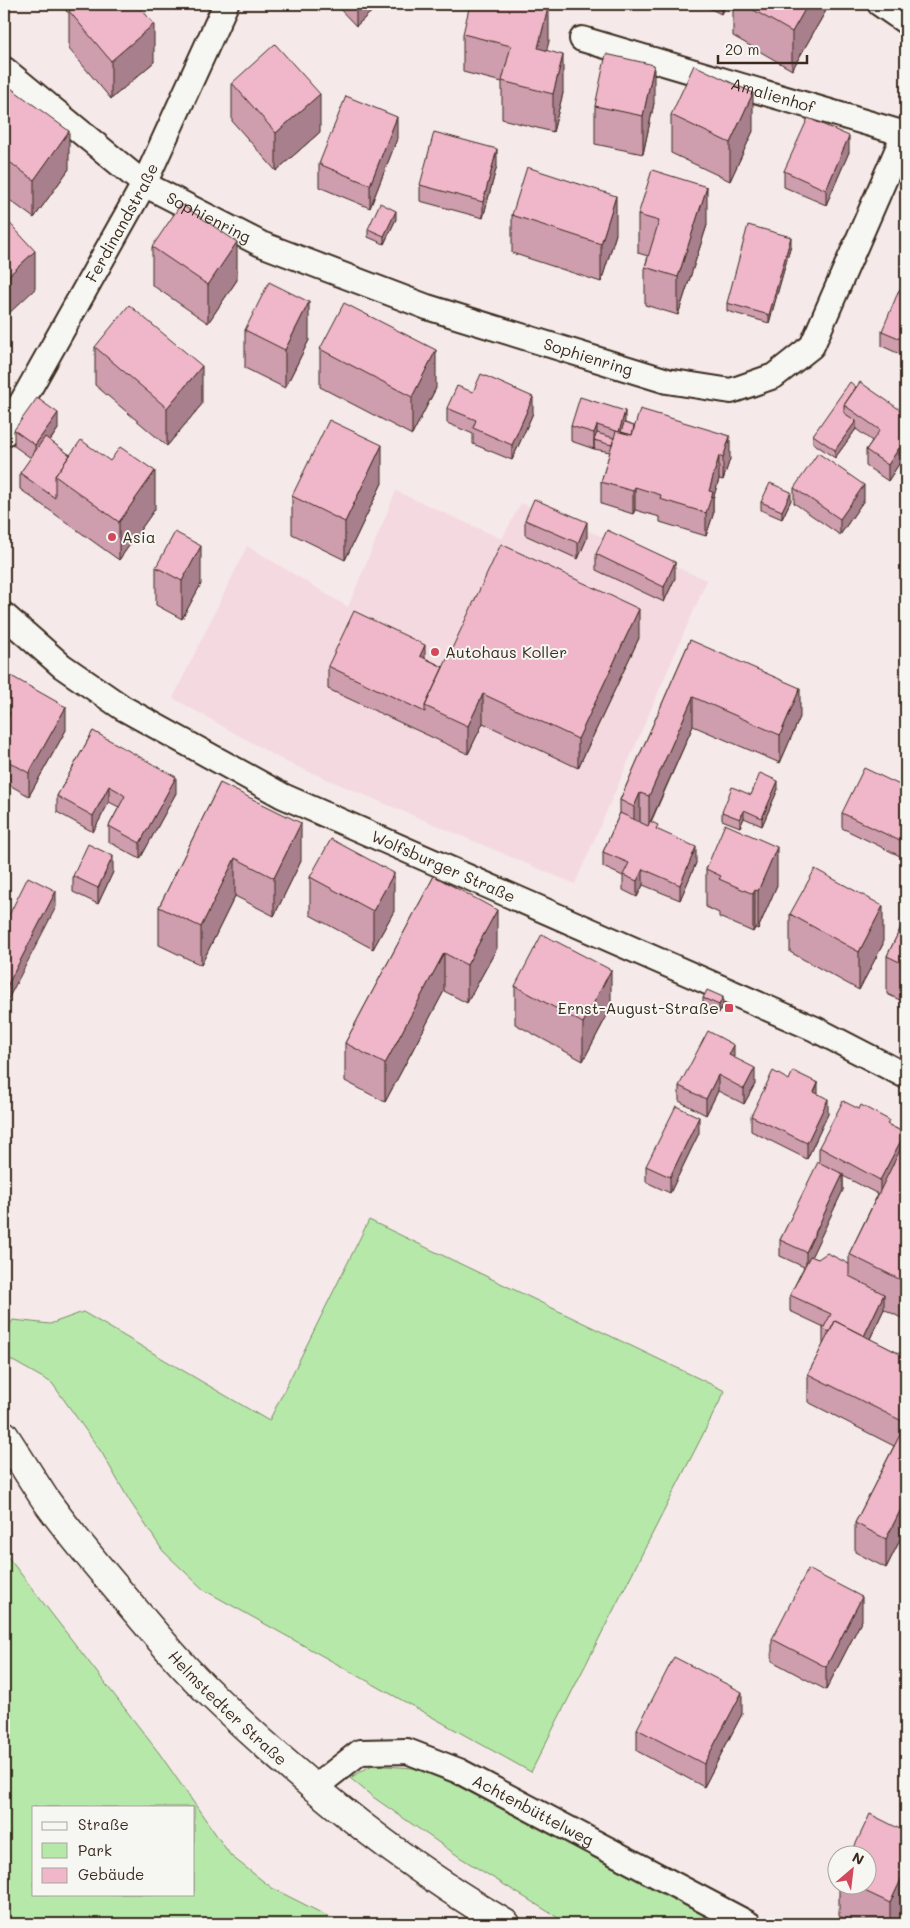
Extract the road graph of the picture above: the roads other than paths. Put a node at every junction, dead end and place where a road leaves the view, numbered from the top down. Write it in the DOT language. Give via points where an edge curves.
graph roads {
  1 [pos="226,4"];
  2 [pos="880,4"];
  3 [pos="906,22"];
  4 [pos="582,39"];
  5 [pos="4,69"];
  6 [pos="905,132"];
  7 [pos="144,184"];
  8 [pos="4,434"];
  9 [pos="4,615"];
  10 [pos="906,1076"];
  11 [pos="4,1435"];
  12 [pos="314,1788"];
  13 [pos="506,1924"];
  14 [pos="749,1924"];
  1 -- 7 [label="street, Ferdinandstraße"];
  2 -- 3 [label="street"];
  4 -- 6 [label="street, Amalienhof"];
  5 -- 7 [label="street, Sophienring"];
  6 -- 7 [label="street, Sophienring" via="812,346 774,376 731,391 667,380 427,307 261,244"];
  7 -- 8 [label="street, Ferdinandstraße"];
  9 -- 10 [label="street, Wolfsburger Straße" via="62,666 123,708 283,796 814,1029"];
  11 -- 12 [label="main road, Helmstedter Straße" via="90,1558 156,1635 213,1696"];
  12 -- 13 [label="main road, Helmstedter Straße" via="392,1848"];
  12 -- 14 [label="street, Achtenbüttelweg" via="360,1752 407,1751 459,1771"];
}
